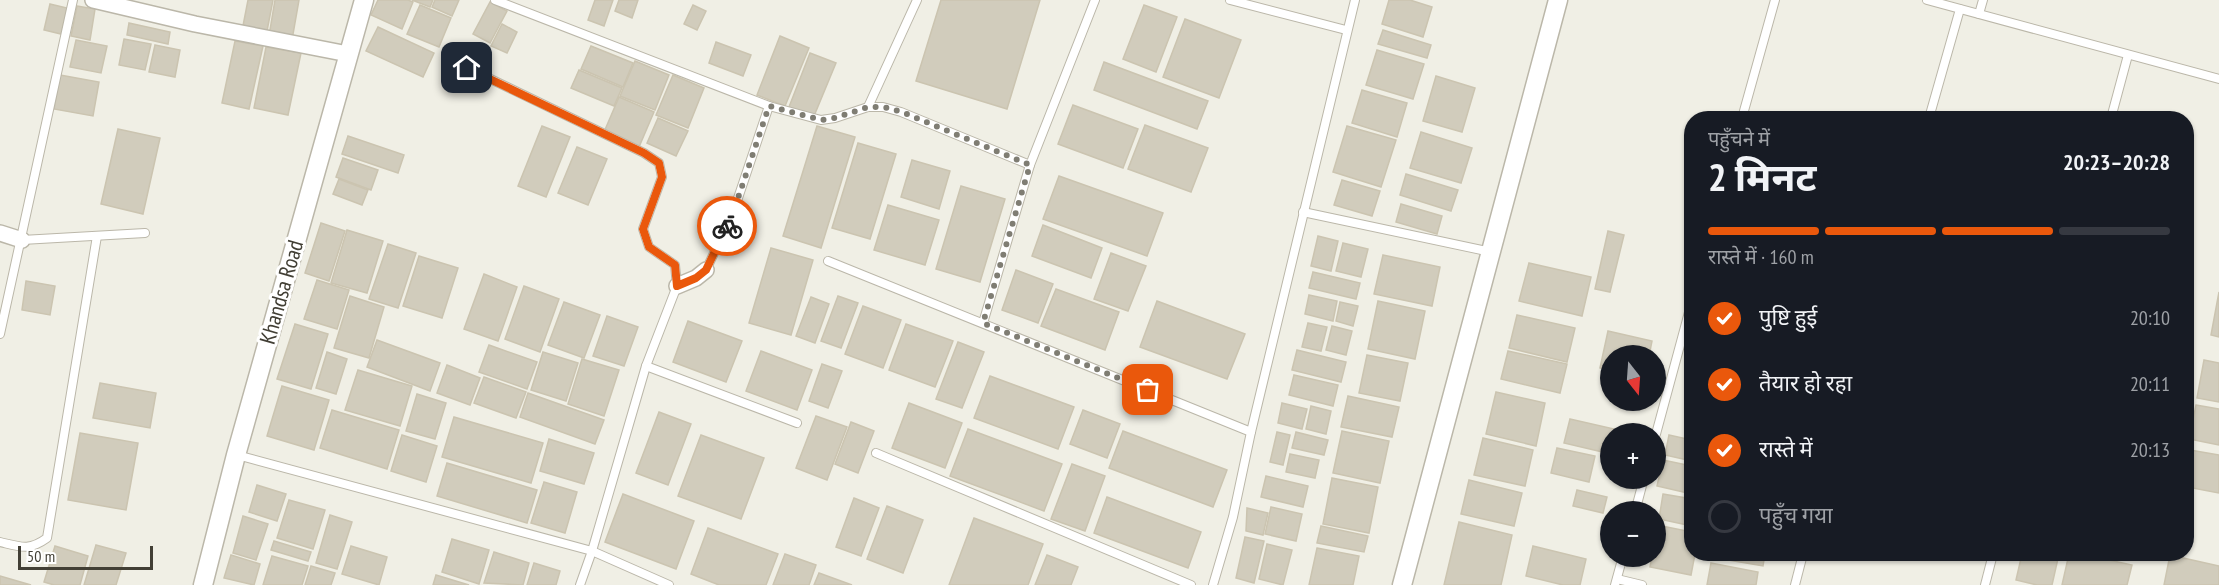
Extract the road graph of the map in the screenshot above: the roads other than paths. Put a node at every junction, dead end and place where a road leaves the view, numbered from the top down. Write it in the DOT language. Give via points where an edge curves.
graph roads {
  1 [pos="73,0"];
  2 [pos="93,0"];
  3 [pos="495,0"];
  4 [pos="917,0"];
  5 [pos="1095,0"];
  6 [pos="1230,0"];
  7 [pos="1354,0"];
  8 [pos="1558,0"];
  9 [pos="1775,0"];
  10 [pos="1928,0"];
  11 [pos="1983,0"];
  12 [pos="362,3"];
  13 [pos="1960,9"];
  14 [pos="1979,14"];
  15 [pos="1346,30"];
  16 [pos="348,54"];
  17 [pos="2128,55"];
  18 [pos="447,58"];
  19 [pos="2219,79"];
  20 [pos="769,106"];
  21 [pos="868,107"];
  22 [pos="1744,111"];
  23 [pos="1931,111"];
  24 [pos="2113,111"];
  25 [pos="1030,165"];
  26 [pos="1303,212"];
  27 [pos="0,233"];
  28 [pos="145,233"];
  29 [pos="97,236"];
  30 [pos="22,240"];
  31 [pos="1491,252"];
  32 [pos="828,261"];
  33 [pos="706,270"];
  34 [pos="677,286"];
  35 [pos="983,323"];
  36 [pos="1684,331"];
  37 [pos="0,334"];
  38 [pos="646,366"];
  39 [pos="796,423"];
  40 [pos="1659,423"];
  41 [pos="1251,432"];
  42 [pos="876,453"];
  43 [pos="236,455"];
  44 [pos="0,542"];
  45 [pos="592,551"];
  46 [pos="1801,561"];
  47 [pos="1991,561"];
  48 [pos="1620,567"];
  49 [pos="1616,582"];
  50 [pos="203,585"];
  51 [pos="580,585"];
  52 [pos="669,585"];
  53 [pos="1191,585"];
  54 [pos="1213,585"];
  55 [pos="1402,585"];
  56 [pos="1642,585"];
  57 [pos="1795,585"];
  58 [pos="1984,585"];
  1 -- 30 [label="lane"];
  2 -- 16 [label="street"];
  3 -- 20 [label="lane"];
  4 -- 21 [label="lane"];
  5 -- 25 [label="lane"];
  6 -- 15 [label="lane"];
  7 -- 15 [label="lane"];
  8 -- 31 [label="street"];
  9 -- 22 [label="lane"];
  10 -- 13 [label="lane"];
  11 -- 14 [label="lane"];
  12 -- 16 [label="street, Khandsa Road"];
  13 -- 14 [label="lane"];
  13 -- 23 [label="lane"];
  14 -- 17 [label="lane"];
  15 -- 26 [label="lane"];
  16 -- 43 [label="street, Khandsa Road"];
  17 -- 19 [label="lane"];
  17 -- 24 [label="lane"];
  18 -- 34 [label="lane" via="659,163 662,177 643,229 649,247 675,265"];
  20 -- 21 [label="lane" via="821,120"];
  20 -- 33 [label="lane" via="733,213"];
  21 -- 25 [label="lane" via="902,112"];
  25 -- 35 [label="lane"];
  26 -- 31 [label="lane"];
  26 -- 41 [label="lane"];
  27 -- 30 [label="street"];
  28 -- 29 [label="lane"];
  29 -- 30 [label="lane"];
  29 -- 44 [label="lane" via="47,538 25,548"];
  30 -- 37 [label="lane"];
  31 -- 55 [label="street"];
  32 -- 35 [label="lane"];
  33 -- 34 [label="street"];
  34 -- 38 [label="lane"];
  35 -- 41 [label="lane"];
  36 -- 40 [label="lane"];
  38 -- 39 [label="lane"];
  38 -- 45 [label="lane"];
  41 -- 54 [label="lane" via="1233,517"];
  42 -- 53 [label="lane"];
  43 -- 45 [label="lane"];
  43 -- 50 [label="street, Khandsa Road"];
  45 -- 51 [label="lane"];
  45 -- 52 [label="lane"];
  46 -- 57 [label="lane"];
  47 -- 58 [label="lane"];
  48 -- 49 [label="lane"];
  49 -- 56 [label="lane"];
}
